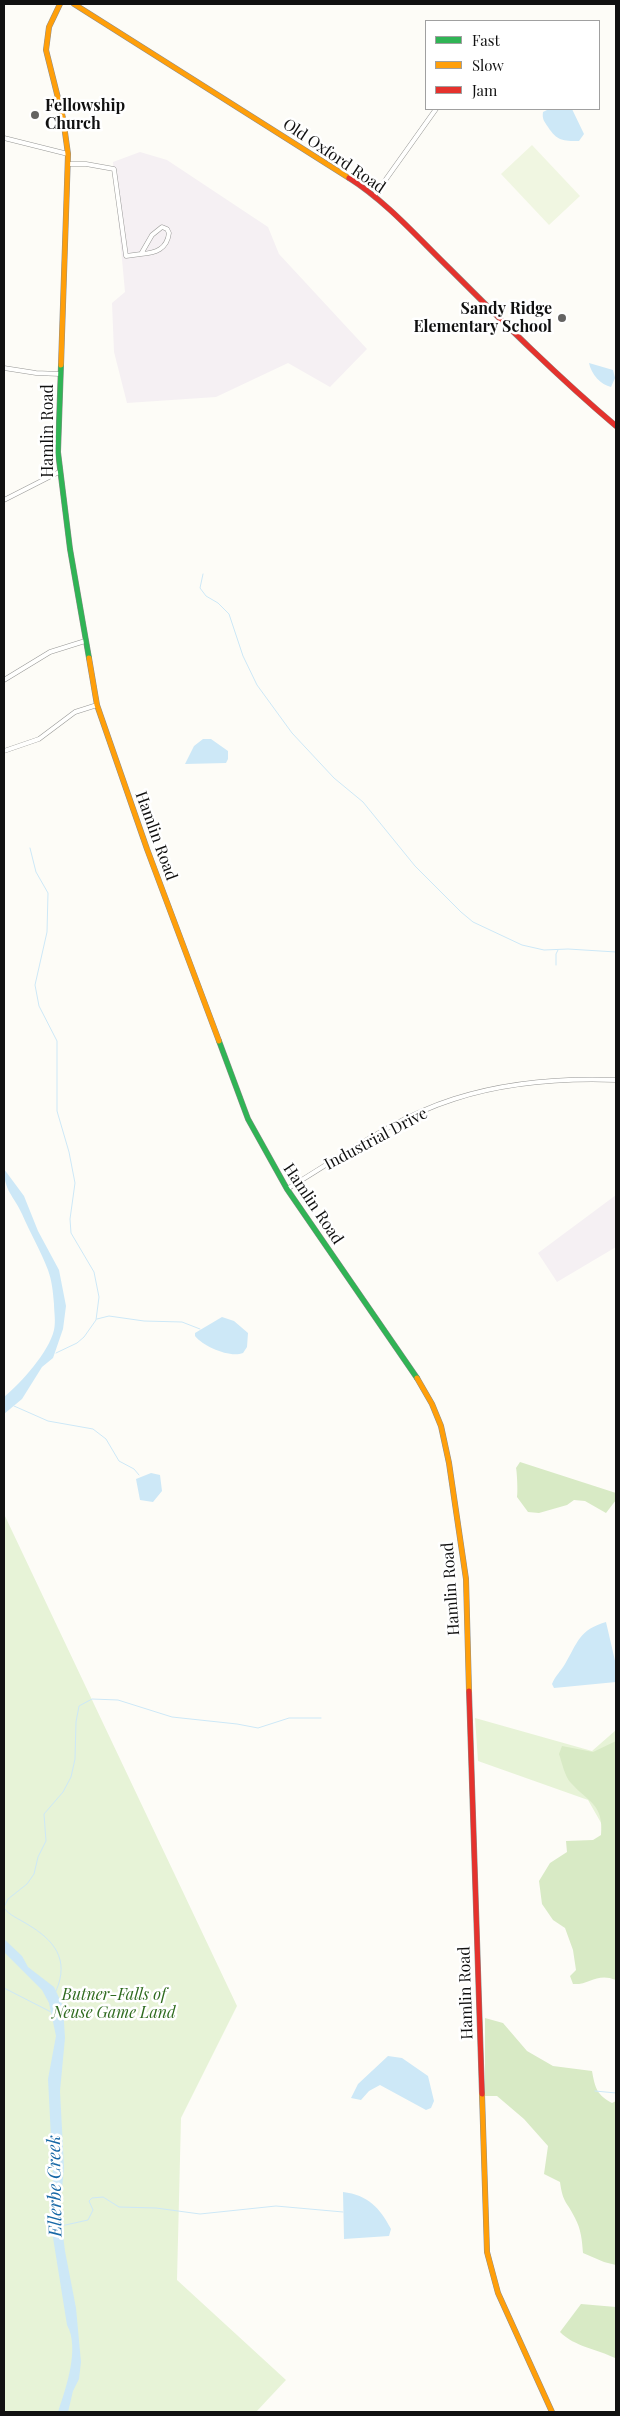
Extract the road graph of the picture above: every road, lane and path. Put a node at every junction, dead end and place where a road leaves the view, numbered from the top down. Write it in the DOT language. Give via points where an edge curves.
graph roads {
  1 [pos="60,4"];
  2 [pos="74,4"];
  3 [pos="435,110"];
  4 [pos="4,138"];
  5 [pos="68,154"];
  6 [pos="68,164"];
  7 [pos="374,196"];
  8 [pos="141,254"];
  9 [pos="4,368"];
  10 [pos="60,374"];
  11 [pos="616,426"];
  12 [pos="59,472"];
  13 [pos="4,500"];
  14 [pos="85,641"];
  15 [pos="4,680"];
  16 [pos="97,705"];
  17 [pos="4,751"];
  18 [pos="616,1080"];
  19 [pos="287,1189"];
  20 [pos="552,2412"];
  1 -- 5 [label="street, Hamlin Road" via="49,27 46,50 63,118"];
  2 -- 7 [label="street, Old Oxford Road" via="329,164"];
  3 -- 7 [label="street"];
  4 -- 5 [label="street"];
  5 -- 6 [label="street, Hamlin Road"];
  6 -- 8 [label="street" via="114,169 126,256"];
  6 -- 10 [label="street, Hamlin Road"];
  7 -- 11 [label="street, Old Oxford Road" via="566,384"];
  8 -- 8 [label="street" via="159,251 169,236 168,229 159,228"];
  9 -- 10 [label="street"];
  10 -- 12 [label="street, Hamlin Road"];
  12 -- 13 [label="street"];
  12 -- 14 [label="street, Hamlin Road"];
  14 -- 15 [label="street" via="50,652"];
  14 -- 16 [label="street, Hamlin Road"];
  16 -- 17 [label="street" via="75,712 39,740"];
  16 -- 19 [label="street, Hamlin Road" via="236,1091 260,1145"];
  18 -- 19 [label="street, Industrial Drive" via="550,1080 454,1099 390,1127"];
  19 -- 20 [label="street, Hamlin Road" via="414,1373 437,1414 446,1447 466,1579 487,2252 497,2288"];
}
